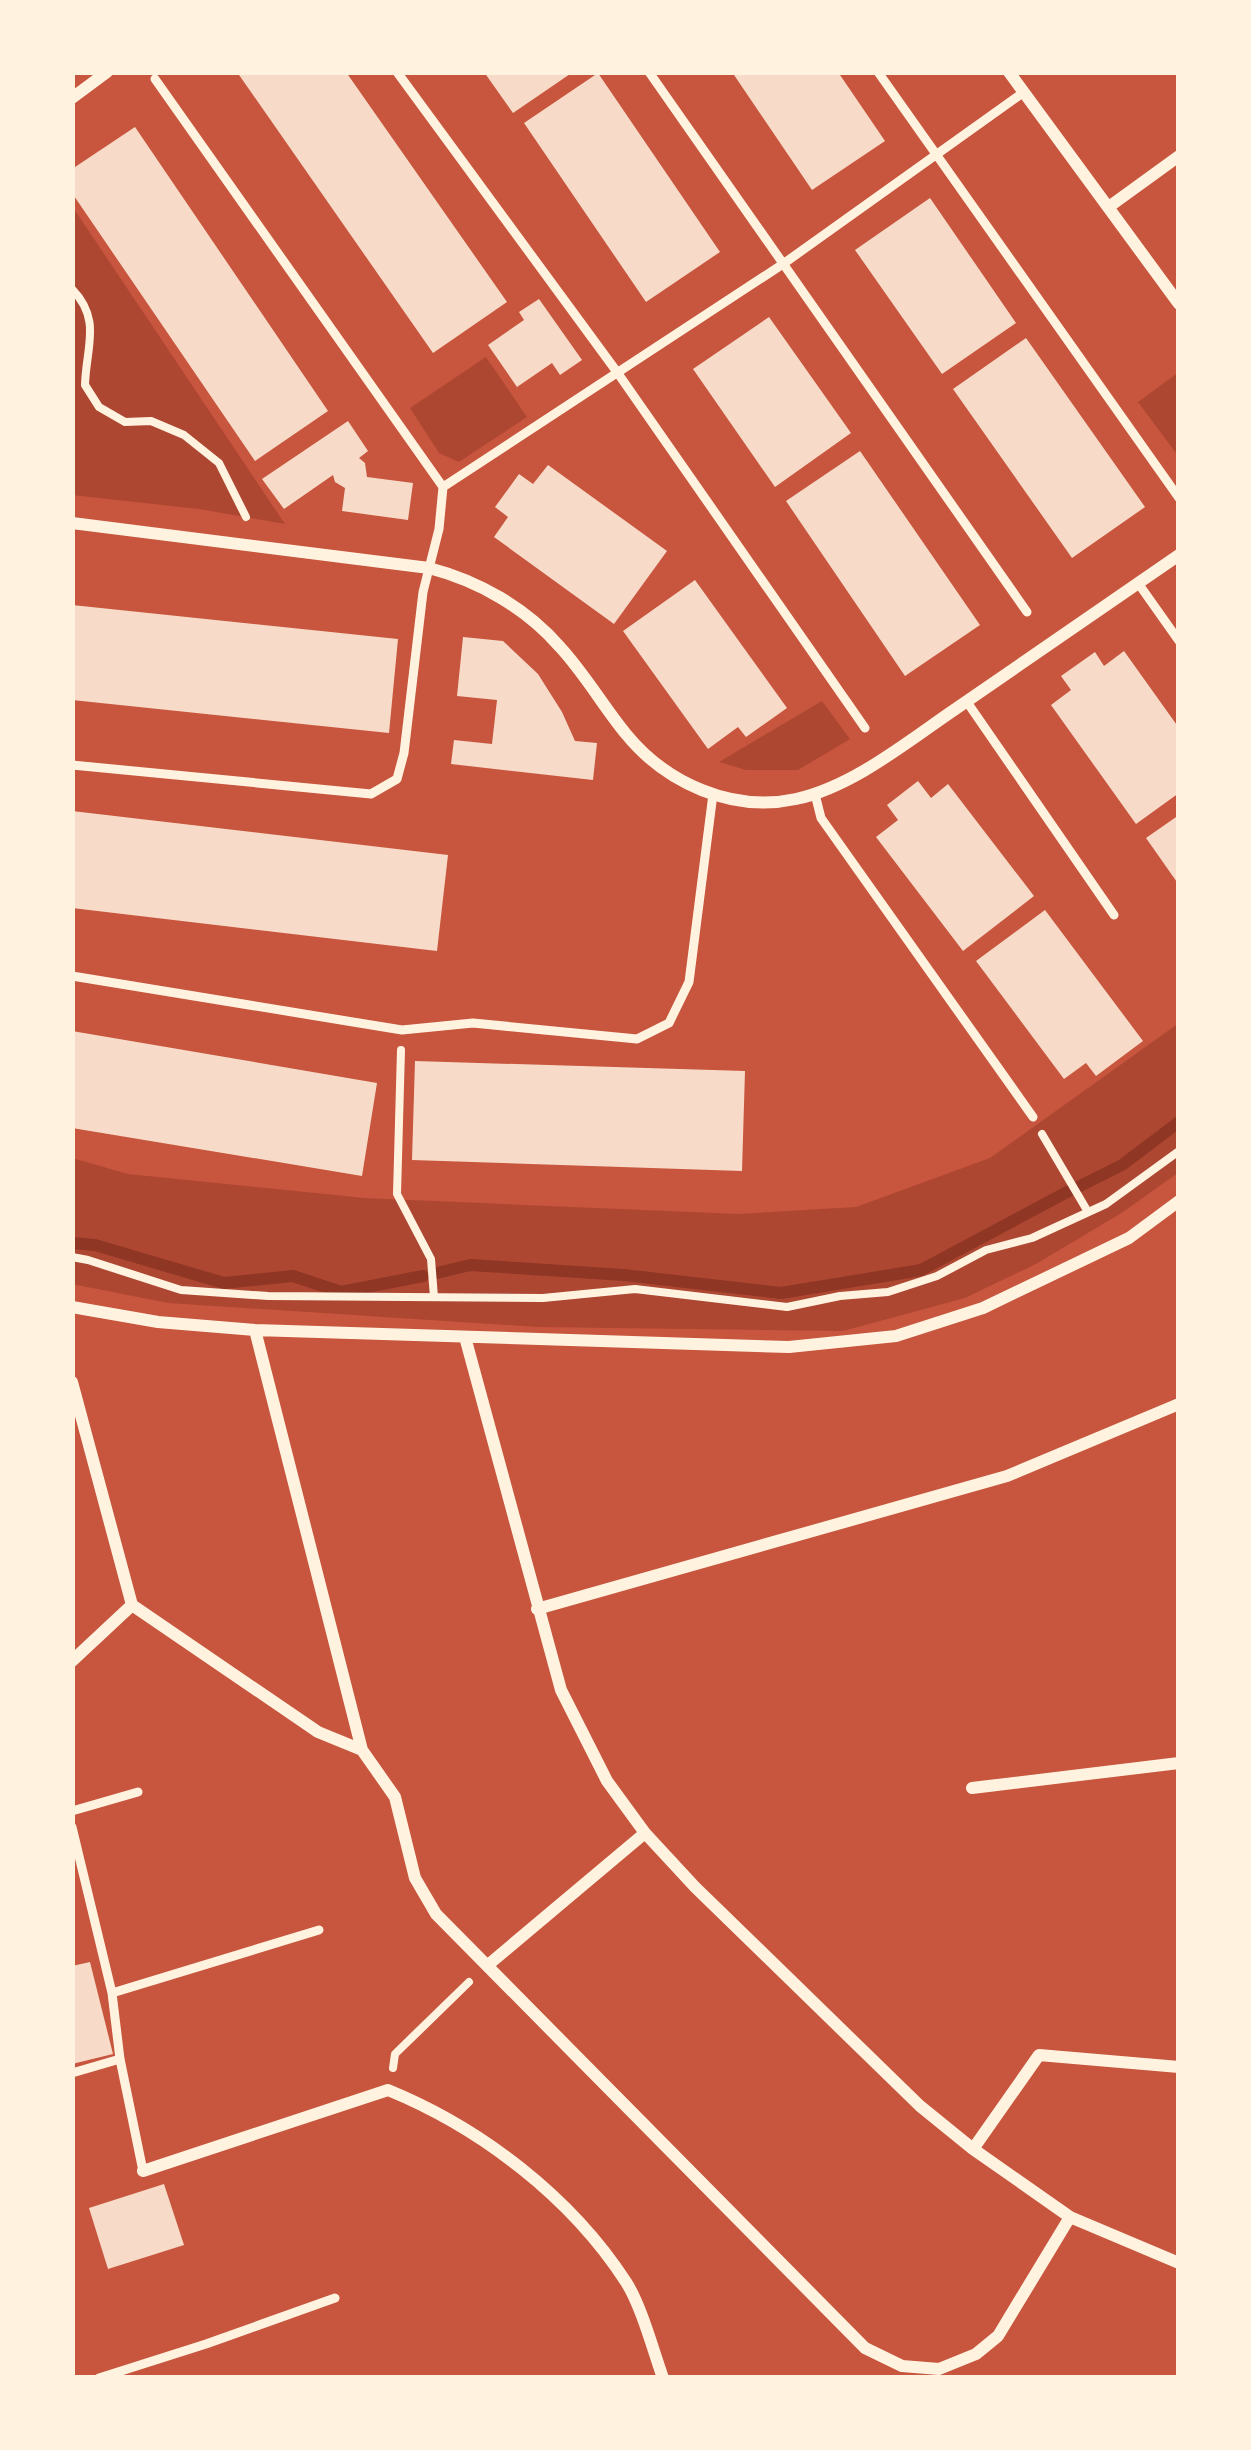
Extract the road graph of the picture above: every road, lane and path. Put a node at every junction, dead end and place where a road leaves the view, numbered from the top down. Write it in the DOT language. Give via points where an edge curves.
graph roads {
  1 [pos="107,72"];
  2 [pos="398,72"];
  3 [pos="650,72"];
  4 [pos="878,72"];
  5 [pos="1009,72"];
  6 [pos="155,79"];
  7 [pos="1024,92"];
  8 [pos="72,98"];
  9 [pos="937,156"];
  10 [pos="1179,156"];
  11 [pos="1110,206"];
  12 [pos="784,264"];
  13 [pos="72,289"];
  14 [pos="1179,304"];
  15 [pos="617,372"];
  16 [pos="443,487"];
  17 [pos="1179,498"];
  18 [pos="246,517"];
  19 [pos="72,523"];
  20 [pos="1179,555"];
  21 [pos="429,568"];
  22 [pos="1138,583"];
  23 [pos="1027,612"];
  24 [pos="1179,641"];
  25 [pos="967,702"];
  26 [pos="865,728"];
  27 [pos="72,765"];
  28 [pos="713,794"];
  29 [pos="815,794"];
  30 [pos="1114,915"];
  31 [pos="72,976"];
  32 [pos="402,1030"];
  33 [pos="1033,1117"];
  34 [pos="1179,1151"];
  35 [pos="1179,1201"];
  36 [pos="1088,1212"];
  37 [pos="72,1257"];
  38 [pos="434,1298"];
  39 [pos="72,1307"];
  40 [pos="255,1330"];
  41 [pos="465,1337"];
  42 [pos="72,1382"];
  43 [pos="1179,1404"];
  44 [pos="132,1605"];
  45 [pos="537,1609"];
  46 [pos="72,1660"];
  47 [pos="362,1750"];
  48 [pos="1179,1763"];
  49 [pos="972,1788"];
  50 [pos="138,1792"];
  51 [pos="72,1811"];
  52 [pos="72,1827"];
  53 [pos="645,1833"];
  54 [pos="319,1930"];
  55 [pos="488,1965"];
  56 [pos="112,1993"];
  57 [pos="120,2059"];
  58 [pos="1179,2066"];
  59 [pos="72,2073"];
  60 [pos="388,2090"];
  61 [pos="973,2149"];
  62 [pos="142,2171"];
  63 [pos="1070,2217"];
  64 [pos="1179,2263"];
  65 [pos="335,2298"];
  66 [pos="99,2378"];
  67 [pos="663,2378"];
  1 -- 8 [label="street"];
  2 -- 15 [label="lane"];
  3 -- 12 [label="lane"];
  4 -- 9 [label="lane"];
  5 -- 7 [label="street"];
  6 -- 16 [label="lane"];
  7 -- 9 [label="lane"];
  7 -- 11 [label="street"];
  9 -- 12 [label="lane"];
  9 -- 17 [label="lane"];
  10 -- 11 [label="street"];
  11 -- 14 [label="street"];
  12 -- 15 [label="lane"];
  12 -- 23 [label="lane"];
  13 -- 18 [label="path" via="85,302 92,332 85,385 99,407 125,422 151,421 184,435 219,463"];
  15 -- 16 [label="lane"];
  15 -- 26 [label="lane"];
  16 -- 21 [label="lane"];
  19 -- 21 [label="street"];
  20 -- 22 [label="street"];
  21 -- 27 [label="lane" via="404,753 397,779 371,794"];
  21 -- 28 [label="street" via="463,577 534,622 644,756"];
  22 -- 24 [label="lane"];
  22 -- 25 [label="street"];
  25 -- 29 [label="street"];
  25 -- 30 [label="lane"];
  28 -- 29 [label="street" via="766,802"];
  28 -- 32 [label="lane" via="689,982 668,1023 637,1040 472,1022"];
  29 -- 33 [label="lane" via="821,818"];
  31 -- 32 [label="lane"];
  32 -- 38 [label="path" via="397,1194 431,1259"];
  33 -- 36 [label="path"];
  34 -- 36 [label="path"];
  35 -- 41 [label="street" via="1129,1238 983,1308 896,1336 789,1347"];
  36 -- 38 [label="path" via="904,1287 787,1307 635,1289"];
  37 -- 38 [label="path" via="181,1290"];
  39 -- 40 [label="street"];
  40 -- 41 [label="street"];
  40 -- 47 [label="street"];
  41 -- 45 [label="street"];
  42 -- 44 [label="street"];
  43 -- 45 [label="street" via="1007,1476"];
  44 -- 46 [label="street"];
  44 -- 47 [label="street" via="319,1732"];
  45 -- 53 [label="street" via="561,1690 607,1781"];
  47 -- 55 [label="street" via="395,1797 415,1878 436,1914"];
  48 -- 49 [label="street"];
  50 -- 51 [label="lane"];
  52 -- 56 [label="lane"];
  53 -- 55 [label="street"];
  53 -- 61 [label="street" via="904,2091"];
  54 -- 56 [label="lane"];
  55 -- 60 [label="path" via="395,2054"];
  55 -- 63 [label="street" via="865,2348 902,2366 939,2369 998,2336"];
  56 -- 57 [label="lane"];
  57 -- 59 [label="lane"];
  57 -- 62 [label="lane"];
  58 -- 61 [label="street" via="1039,2055"];
  60 -- 62 [label="street"];
  60 -- 67 [label="street" via="459,2125 538,2182 581,2226 628,2285"];
  61 -- 63 [label="street"];
  63 -- 64 [label="street"];
  65 -- 66 [label="lane"];
}
